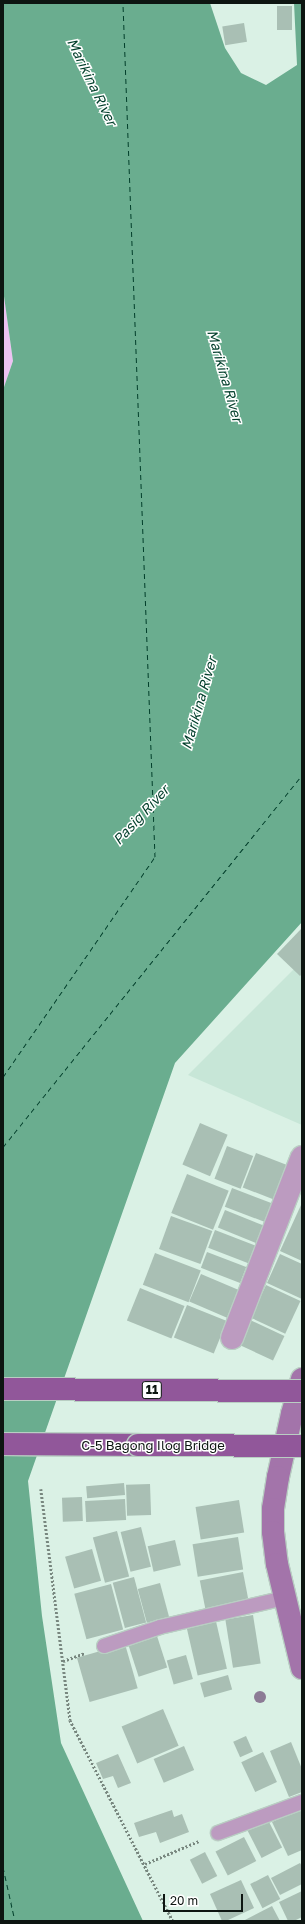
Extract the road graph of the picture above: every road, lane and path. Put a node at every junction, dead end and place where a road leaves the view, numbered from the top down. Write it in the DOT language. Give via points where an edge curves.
graph roads {
  1 [pos="302,1157"];
  2 [pos="232,1338"];
  3 [pos="302,1379"];
  4 [pos="3,1389"];
  5 [pos="302,1391"];
  6 [pos="3,1444"];
  7 [pos="302,1446"];
  8 [pos="41,1489"];
  9 [pos="285,1598"];
  10 [pos="104,1646"];
  11 [pos="302,1668"];
  12 [pos="302,1802"];
  13 [pos="218,1833"];
  14 [pos="145,1864"];
  15 [pos="173,1921"];
  1 -- 2 [label="street"];
  3 -- 9 [label="main road" via="292,1414 273,1509 277,1564"];
  4 -- 5 [label="main road, 11, bridge"];
  6 -- 7 [label="main road, C-5 Bagong Ilog Bridge, bridge"];
  8 -- 14 [label="path" via="70,1720"];
  9 -- 10 [label="lane" via="160,1627"];
  9 -- 11 [label="main road"];
  12 -- 13 [label="lane"];
  13 -- 14 [label="path"];
  14 -- 15 [label="path"];
}
